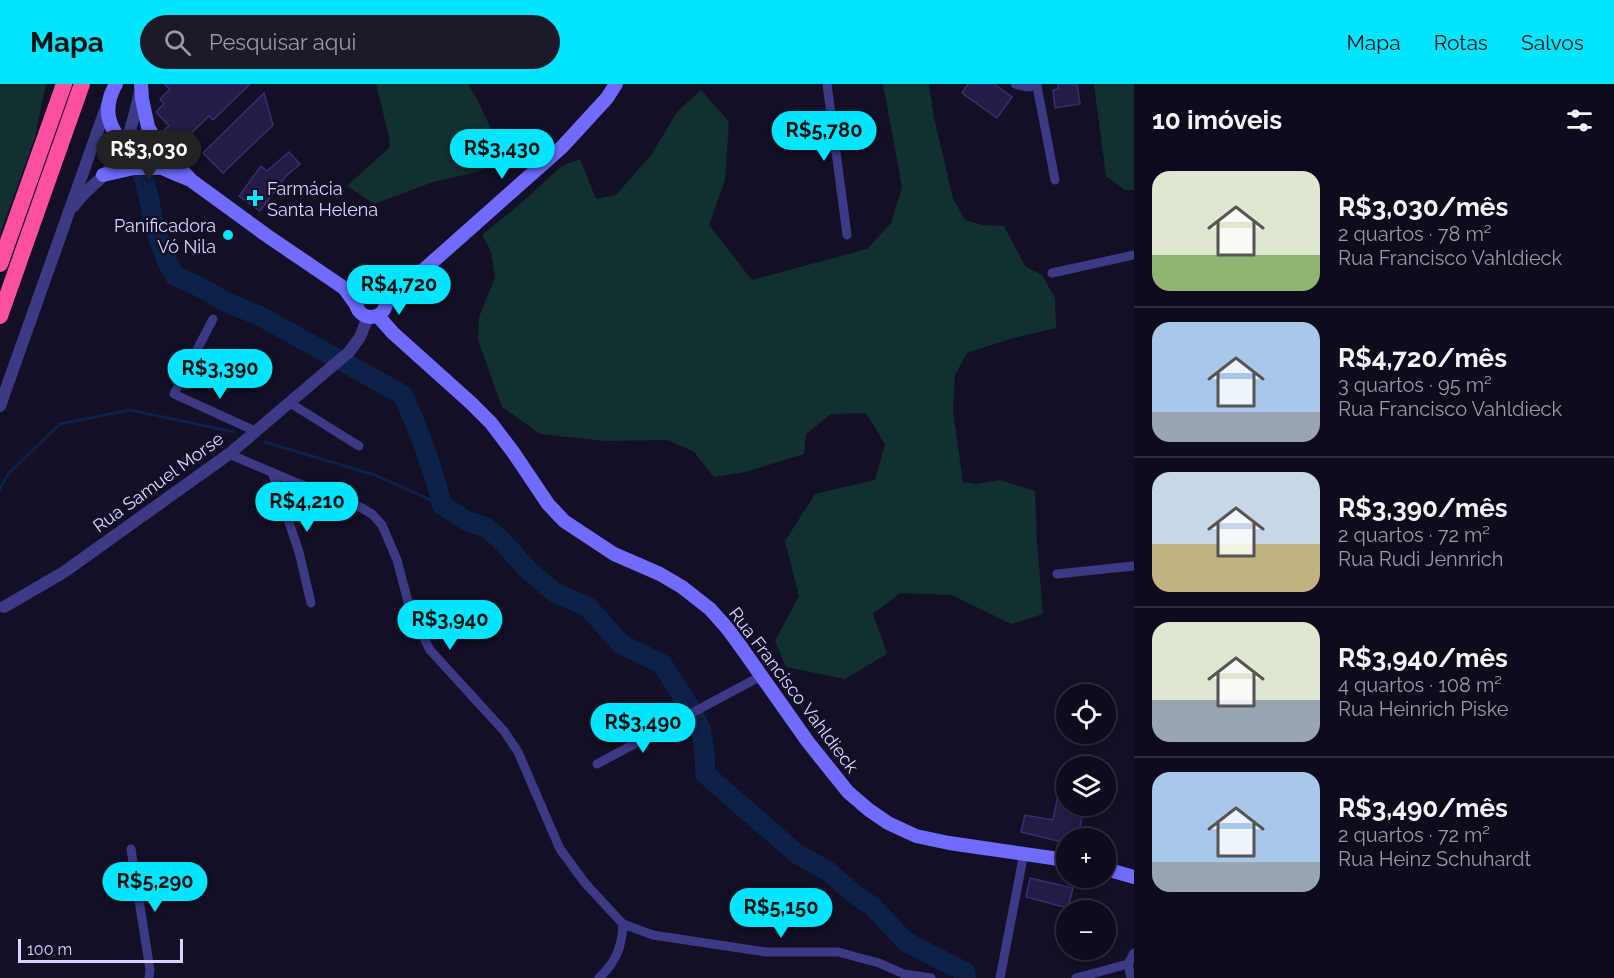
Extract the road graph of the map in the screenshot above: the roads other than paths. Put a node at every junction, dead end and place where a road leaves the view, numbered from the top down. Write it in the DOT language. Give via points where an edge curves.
graph roads {
  1 [pos="56,84"];
  2 [pos="64,84"];
  3 [pos="82,84"];
  4 [pos="116,84"];
  5 [pos="616,84"];
  6 [pos="827,84"];
  7 [pos="1016,84"];
  8 [pos="141,85"];
  9 [pos="1036,85"];
  10 [pos="109,100"];
  11 [pos="55,111"];
  12 [pos="126,145"];
  13 [pos="158,168"];
  14 [pos="104,175"];
  15 [pos="1055,180"];
  16 [pos="192,181"];
  17 [pos="65,220"];
  18 [pos="847,235"];
  19 [pos="1134,255"];
  20 [pos="0,264"];
  21 [pos="1052,273"];
  22 [pos="344,288"];
  23 [pos="364,289"];
  24 [pos="383,295"];
  25 [pos="357,306"];
  26 [pos="0,316"];
  27 [pos="373,317"];
  28 [pos="213,319"];
  29 [pos="290,404"];
  30 [pos="0,406"];
  31 [pos="255,431"];
  32 [pos="359,446"];
  33 [pos="229,454"];
  34 [pos="272,472"];
  35 [pos="1134,566"];
  36 [pos="1057,574"];
  37 [pos="310,603"];
  38 [pos="1,609"];
  39 [pos="761,676"];
  40 [pos="597,764"];
  41 [pos="132,849"];
  42 [pos="1024,853"];
  43 [pos="1056,858"];
  44 [pos="1116,871"];
  45 [pos="1134,877"];
  46 [pos="623,924"];
  47 [pos="1134,952"];
  48 [pos="1128,964"];
  49 [pos="903,976"];
  50 [pos="1082,977"];
  51 [pos="149,978"];
  52 [pos="599,978"];
  53 [pos="931,978"];
  54 [pos="1000,978"];
  55 [pos="1131,978"];
  1 -- 11 [label="highway"];
  2 -- 11 [label="highway"];
  3 -- 26 [label="highway"];
  4 -- 10 [label="main road"];
  5 -- 24 [label="main road" via="562,147 401,288"];
  6 -- 18 [label="street"];
  7 -- 9 [label="street"];
  8 -- 12 [label="street"];
  8 -- 16 [label="main road, Rua Francisco Vahldieck" via="148,126 158,145"];
  9 -- 15 [label="street"];
  10 -- 12 [label="main road, Rua Francisco Vahldieck" via="111,127"];
  10 -- 17 [label="street"];
  11 -- 20 [label="highway"];
  12 -- 13 [label="main road, Rua Francisco Vahldieck"];
  12 -- 14 [label="street"];
  13 -- 14 [label="main road" via="124,169"];
  13 -- 16 [label="main road, Rua Francisco Vahldieck"];
  14 -- 17 [label="street"];
  16 -- 22 [label="main road, Rua Francisco Vahldieck"];
  17 -- 30 [label="street"];
  19 -- 21 [label="street"];
  22 -- 23 [label="main road"];
  22 -- 25 [label="main road, Rua Francisco Vahldieck"];
  23 -- 24 [label="main road" via="372,287"];
  23 -- 25 [label="main road" via="358,295"];
  24 -- 27 [label="main road" via="384,309"];
  25 -- 27 [label="main road, Rua Francisco Vahldieck" via="363,315"];
  27 -- 29 [label="street, Rua Samuel Morse" via="349,352"];
  27 -- 39 [label="main road, Rua Francisco Vahldieck" via="491,423 548,504 564,520 614,554 682,587 710,609"];
  28 -- 31 [label="street" via="174,394"];
  29 -- 31 [label="street, Rua Samuel Morse"];
  29 -- 32 [label="street"];
  31 -- 33 [label="street, Rua Samuel Morse"];
  33 -- 34 [label="street"];
  33 -- 38 [label="street, Rua Samuel Morse" via="64,572"];
  34 -- 37 [label="street" via="299,552"];
  34 -- 46 [label="street" via="360,507 382,525 397,560 411,613 430,650 504,731 518,752 560,849"];
  35 -- 36 [label="street"];
  39 -- 40 [label="street"];
  39 -- 42 [label="main road, Rua Francisco Vahldieck" via="848,792 888,823 916,836"];
  41 -- 51 [label="street"];
  42 -- 43 [label="main road, Rua Francisco Vahldieck"];
  42 -- 54 [label="street"];
  44 -- 45 [label="main road"];
  46 -- 49 [label="street" via="653,935 766,952 838,952 879,963"];
  46 -- 52 [label="street" via="616,957"];
  47 -- 48 [label="street"];
  48 -- 50 [label="street"];
  48 -- 55 [label="street"];
  49 -- 53 [label="street"];
}
